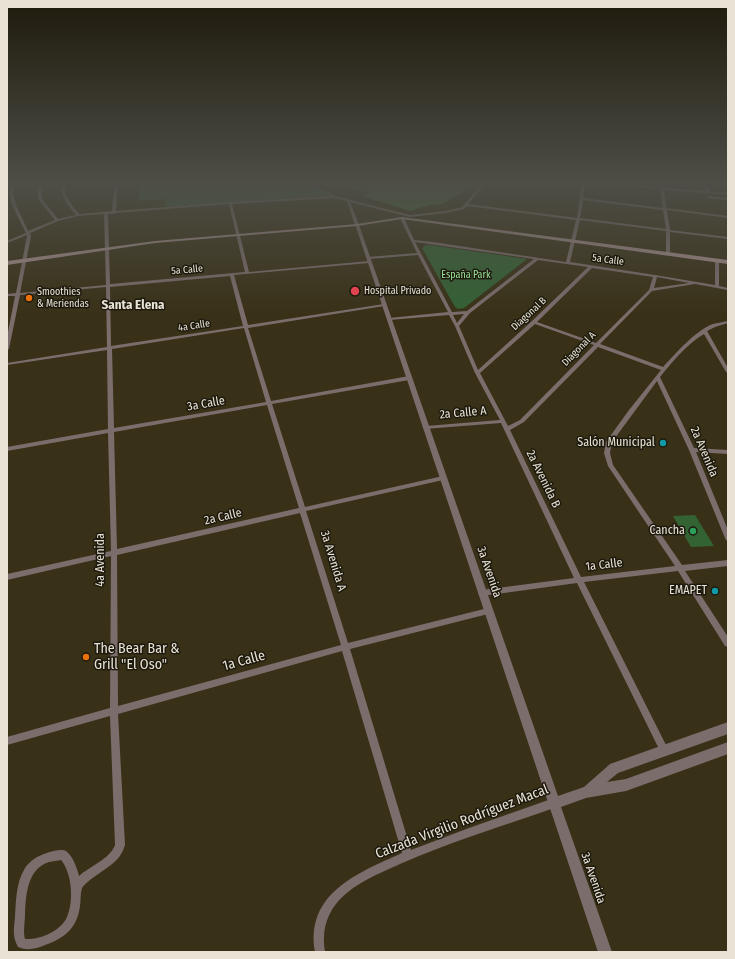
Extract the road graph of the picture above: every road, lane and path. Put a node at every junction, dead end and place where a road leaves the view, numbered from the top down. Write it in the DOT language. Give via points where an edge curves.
graph roads {
  1 [pos="25,227"];
  2 [pos="41,227"];
  3 [pos="106,227"];
  4 [pos="235,227"];
  5 [pos="335,227"];
  6 [pos="357,227"];
  7 [pos="406,227"];
  8 [pos="465,227"];
  9 [pos="577,227"];
  10 [pos="633,227"];
  11 [pos="667,227"];
  12 [pos="668,231"];
  13 [pos="28,232"];
  14 [pos="237,235"];
  15 [pos="728,238"];
  16 [pos="413,241"];
  17 [pos="7,242"];
  18 [pos="574,242"];
  19 [pos="105,248"];
  20 [pos="668,253"];
  21 [pos="419,254"];
  22 [pos="537,259"];
  23 [pos="368,260"];
  24 [pos="717,260"];
  25 [pos="23,261"];
  26 [pos="728,262"];
  27 [pos="7,263"];
  28 [pos="568,263"];
  29 [pos="592,266"];
  30 [pos="247,274"];
  31 [pos="232,275"];
  32 [pos="655,276"];
  33 [pos="700,284"];
  34 [pos="717,286"];
  35 [pos="108,287"];
  36 [pos="728,288"];
  37 [pos="651,290"];
  38 [pos="17,294"];
  39 [pos="7,295"];
  40 [pos="384,305"];
  41 [pos="468,312"];
  42 [pos="449,313"];
  43 [pos="389,319"];
  44 [pos="534,322"];
  45 [pos="728,322"];
  46 [pos="457,326"];
  47 [pos="246,327"];
  48 [pos="705,330"];
  49 [pos="596,344"];
  50 [pos="110,348"];
  51 [pos="7,349"];
  52 [pos="7,364"];
  53 [pos="664,369"];
  54 [pos="728,372"];
  55 [pos="477,373"];
  56 [pos="658,377"];
  57 [pos="409,378"];
  58 [pos="270,402"];
  59 [pos="503,421"];
  60 [pos="426,428"];
  61 [pos="507,429"];
  62 [pos="112,431"];
  63 [pos="7,450"];
  64 [pos="692,450"];
  65 [pos="728,452"];
  66 [pos="443,478"];
  67 [pos="303,510"];
  68 [pos="728,538"];
  69 [pos="114,552"];
  70 [pos="728,563"];
  71 [pos="680,568"];
  72 [pos="7,577"];
  73 [pos="579,580"];
  74 [pos="482,594"];
  75 [pos="488,611"];
  76 [pos="727,642"];
  77 [pos="346,647"];
  78 [pos="114,711"];
  79 [pos="728,728"];
  80 [pos="7,741"];
  81 [pos="728,748"];
  82 [pos="664,750"];
  83 [pos="586,792"];
  84 [pos="554,802"];
  85 [pos="408,856"];
  86 [pos="76,886"];
  87 [pos="320,952"];
  88 [pos="605,952"];
  1 -- 13 [label="street"];
  2 -- 13 [label="street"];
  3 -- 19 [label="street, 4a Avenida"];
  4 -- 14 [label="street"];
  5 -- 14 [label="main road"];
  6 -- 23 [label="street, 3a Avenida"];
  7 -- 16 [label="street, 2a Avenida B"];
  8 -- 18 [label="main road"];
  9 -- 18 [label="street"];
  10 -- 12 [label="street"];
  11 -- 12 [label="street"];
  12 -- 15 [label="street"];
  12 -- 20 [label="street"];
  13 -- 17 [label="street"];
  13 -- 25 [label="street"];
  14 -- 19 [label="main road"];
  14 -- 30 [label="street"];
  16 -- 21 [label="street, 2a Avenida B"];
  16 -- 22 [label="street, 5a Calle"];
  18 -- 20 [label="main road"];
  18 -- 28 [label="street"];
  19 -- 25 [label="main road"];
  19 -- 35 [label="street, 4a Avenida"];
  20 -- 24 [label="main road"];
  21 -- 23 [label="street, 5a Calle"];
  21 -- 42 [label="street, 2a Avenida B"];
  22 -- 28 [label="street, 5a Calle"];
  22 -- 41 [label="street"];
  23 -- 30 [label="street, 5a Calle"];
  23 -- 40 [label="street, 3a Avenida"];
  24 -- 26 [label="main road"];
  24 -- 34 [label="street"];
  25 -- 27 [label="main road"];
  25 -- 38 [label="street"];
  28 -- 29 [label="street, 5a Calle"];
  29 -- 32 [label="street, 5a Calle"];
  29 -- 44 [label="street, Diagonal B"];
  30 -- 31 [label="street, 5a Calle"];
  31 -- 35 [label="street, 5a Calle"];
  31 -- 47 [label="street, 3a Avenida A"];
  32 -- 33 [label="street, 5a Calle"];
  32 -- 37 [label="street, Diagonal A"];
  33 -- 34 [label="street, 5a Calle"];
  33 -- 37 [label="street"];
  34 -- 36 [label="street, 5a Calle"];
  35 -- 38 [label="street, 5a Calle"];
  35 -- 50 [label="street, 4a Avenida"];
  37 -- 49 [label="street, Diagonal A"];
  38 -- 39 [label="street, 5a Calle"];
  38 -- 51 [label="street"];
  40 -- 43 [label="street, 3a Avenida"];
  40 -- 47 [label="street, 4a Calle"];
  41 -- 42 [label="street"];
  41 -- 46 [label="street"];
  42 -- 43 [label="street"];
  42 -- 46 [label="street, 2a Avenida B"];
  43 -- 57 [label="street, 3a Avenida"];
  44 -- 49 [label="street"];
  44 -- 55 [label="street, Diagonal B"];
  45 -- 48 [label="street" via="718,323"];
  46 -- 55 [label="street, 2a Avenida B"];
  47 -- 50 [label="street, 4a Calle"];
  47 -- 58 [label="street, 3a Avenida A"];
  48 -- 53 [label="street"];
  48 -- 54 [label="street"];
  49 -- 53 [label="street"];
  49 -- 61 [label="street, Diagonal A" via="522,420"];
  50 -- 52 [label="street, 4a Calle"];
  50 -- 62 [label="street, 4a Avenida"];
  53 -- 56 [label="street"];
  55 -- 59 [label="street, 2a Avenida B"];
  56 -- 64 [label="street, 2a Avenida"];
  56 -- 71 [label="street" via="609,442 607,453 610,465"];
  57 -- 58 [label="street, 3a Calle"];
  57 -- 60 [label="street, 3a Avenida"];
  58 -- 62 [label="street, 3a Calle"];
  58 -- 67 [label="street, 3a Avenida A"];
  59 -- 60 [label="street, 2a Calle A"];
  59 -- 61 [label="street, 2a Avenida B"];
  60 -- 66 [label="street, 3a Avenida"];
  61 -- 73 [label="street, 2a Avenida B"];
  62 -- 63 [label="street, 3a Calle"];
  62 -- 69 [label="street, 4a Avenida"];
  64 -- 65 [label="street"];
  64 -- 68 [label="street, 2a Avenida"];
  66 -- 67 [label="street, 2a Calle"];
  66 -- 74 [label="street, 3a Avenida"];
  67 -- 69 [label="street, 2a Calle"];
  67 -- 77 [label="street, 3a Avenida A"];
  69 -- 72 [label="street, 2a Calle"];
  69 -- 78 [label="street, 4a Avenida"];
  70 -- 71 [label="street, 1a Calle"];
  71 -- 73 [label="street, 1a Calle"];
  71 -- 76 [label="street"];
  73 -- 74 [label="street, 1a Calle"];
  73 -- 82 [label="street, 2a Avenida B"];
  74 -- 75 [label="street, 3a Avenida"];
  75 -- 77 [label="street, 1a Calle"];
  75 -- 84 [label="street, 3a Avenida"];
  77 -- 78 [label="street, 1a Calle"];
  77 -- 85 [label="street, 3a Avenida A"];
  78 -- 80 [label="street, 1a Calle"];
  78 -- 86 [label="street, 4a Avenida" via="119,850"];
  79 -- 82 [label="street, Calzada Virgilio Rodríguez Macal"];
  81 -- 83 [label="street, Calzada Virgilio Rodríguez Macal" via="626,785"];
  82 -- 83 [label="street, Calzada Virgilio Rodríguez Macal" via="614,768"];
  83 -- 84 [label="street, Calzada Virgilio Rodríguez Macal"];
  84 -- 85 [label="street, Calzada Virgilio Rodríguez Macal"];
  84 -- 88 [label="street, 3a Avenida"];
  85 -- 87 [label="street, Calzada Virgilio Rodríguez Macal" via="355,881 338,895 320,920"];
  86 -- 86 [label="street" via="73,918 64,931 39,942 28,945 22,943 19,931 23,882 33,866 55,855 63,854 69,860"];
}
